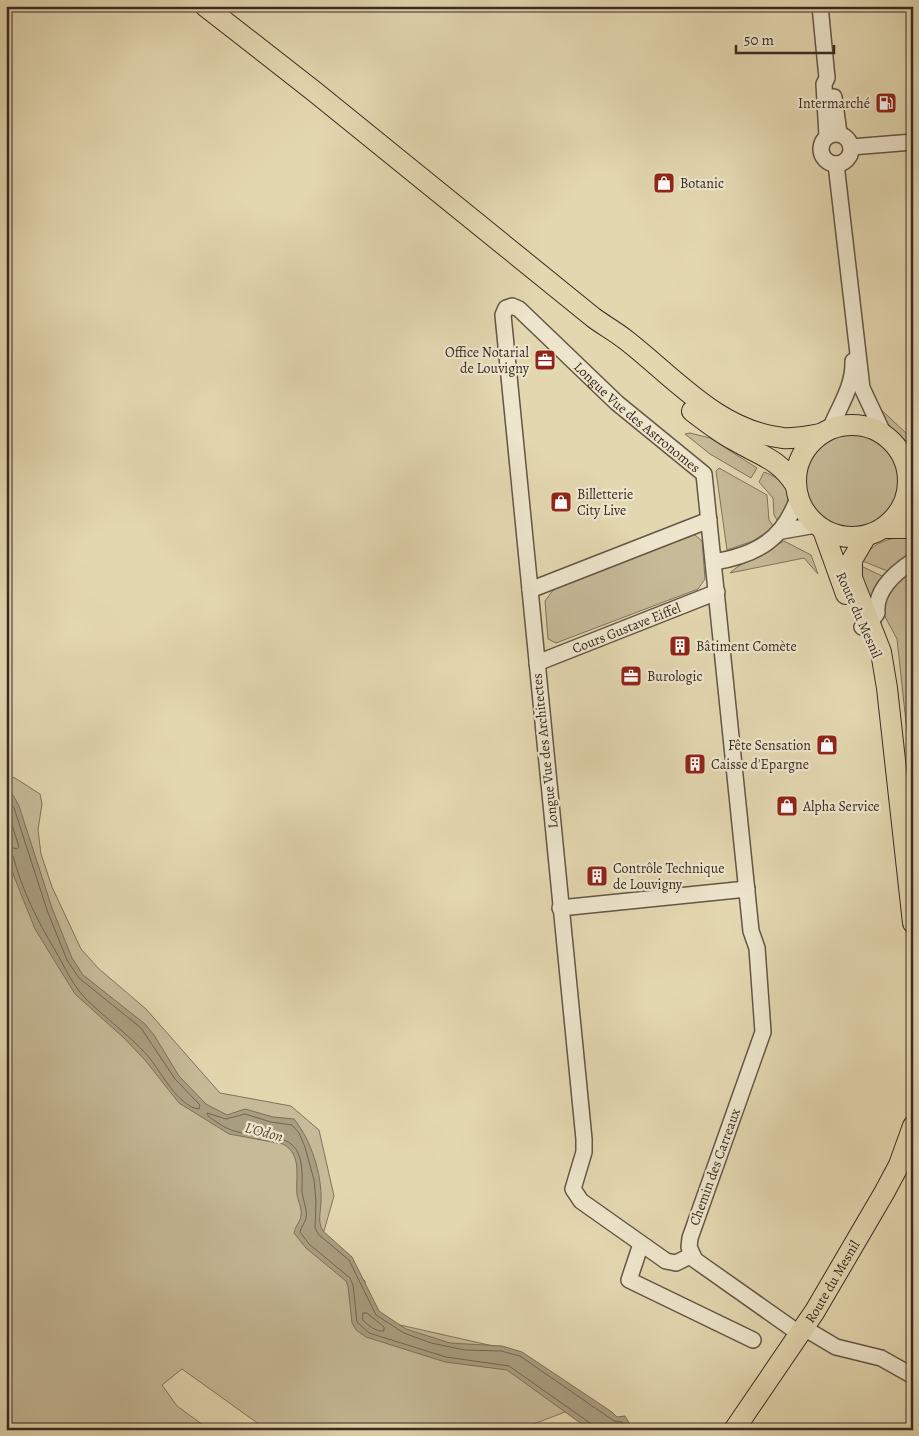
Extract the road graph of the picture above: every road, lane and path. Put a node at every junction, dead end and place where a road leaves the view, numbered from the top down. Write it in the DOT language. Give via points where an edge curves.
graph roads {
  1 [pos="205,6"];
  2 [pos="820,6"];
  3 [pos="833,135"];
  4 [pos="913,142"];
  5 [pos="852,147"];
  6 [pos="836,164"];
  7 [pos="506,308"];
  8 [pos="852,314"];
  9 [pos="594,318"];
  10 [pos="826,432"];
  11 [pos="884,435"];
  12 [pos="911,484"];
  13 [pos="797,491"];
  14 [pos="709,520"];
  15 [pos="819,527"];
  16 [pos="913,528"];
  17 [pos="782,531"];
  18 [pos="875,532"];
  19 [pos="913,560"];
  20 [pos="714,562"];
  21 [pos="530,590"];
  22 [pos="717,592"];
  23 [pos="866,625"];
  24 [pos="537,663"];
  25 [pos="747,889"];
  26 [pos="560,908"];
  27 [pos="913,923"];
  28 [pos="758,948"];
  29 [pos="913,1126"];
  30 [pos="641,1244"];
  31 [pos="692,1255"];
  32 [pos="802,1331"];
  33 [pos="753,1340"];
  34 [pos="913,1376"];
  35 [pos="734,1430"];
  1 -- 9 [label="main road"];
  2 -- 3 [label="street" via="827,78 824,84"];
  3 -- 5 [label="street" via="849,140"];
  3 -- 6 [label="street" via="823,140 820,151 826,161"];
  4 -- 5 [label="street"];
  5 -- 6 [label="street" via="848,159"];
  6 -- 8 [label="street"];
  7 -- 14 [label="street, Longue Vue des Astronomes" via="519,309 617,403 704,474"];
  7 -- 21 [label="street, Longue Vue des Architectes" via="503,315"];
  8 -- 10 [label="street" via="853,369 844,401"];
  8 -- 11 [label="street" via="862,388"];
  9 -- 10 [label="main road" via="717,414 780,438"];
  9 -- 13 [label="main road" via="620,348 687,407 729,438 778,463 788,473"];
  10 -- 11 [label="main road" via="844,425 858,425"];
  10 -- 13 [label="main road" via="810,444 801,457 796,476"];
  11 -- 12 [label="main road" via="900,450"];
  12 -- 18 [label="main road" via="902,508"];
  13 -- 15 [label="main road" via="802,507"];
  13 -- 17 [label="street" via="791,515"];
  14 -- 20 [label="street, Longue Vue des Astronomes"];
  14 -- 21 [label="street"];
  15 -- 17 [label="street"];
  15 -- 18 [label="main road" via="844,537"];
  15 -- 23 [label="main road, Route du Mesnil" via="842,583"];
  16 -- 18 [label="main road"];
  17 -- 20 [label="street" via="753,550 733,559"];
  18 -- 23 [label="main road, Route du Mesnil" via="852,560 852,578"];
  19 -- 23 [label="street" via="890,576 877,607 878,613"];
  20 -- 22 [label="street, Longue Vue des Astronomes"];
  21 -- 24 [label="street, Longue Vue des Architectes"];
  22 -- 24 [label="street, Cours Gustave Eiffel"];
  22 -- 25 [label="street, Longue Vue des Astronomes"];
  23 -- 27 [label="main road, Route du Mesnil" via="881,652"];
  24 -- 26 [label="street, Longue Vue des Architectes"];
  25 -- 26 [label="street"];
  25 -- 28 [label="street, Longue Vue des Astronomes" via="751,931"];
  26 -- 30 [label="street, Longue Vue des Architectes" via="584,1139 583,1158 573,1184 574,1192 581,1201"];
  28 -- 31 [label="street, Chemin des Carreaux" via="763,1032 690,1238"];
  29 -- 32 [label="main road, Route du Mesnil" via="884,1193"];
  30 -- 31 [label="street" via="671,1264"];
  30 -- 33 [label="street" via="629,1280"];
  31 -- 32 [label="street" via="700,1264"];
  32 -- 34 [label="street" via="836,1347 881,1358"];
  32 -- 35 [label="main road, Route du Mesnil"];
}
